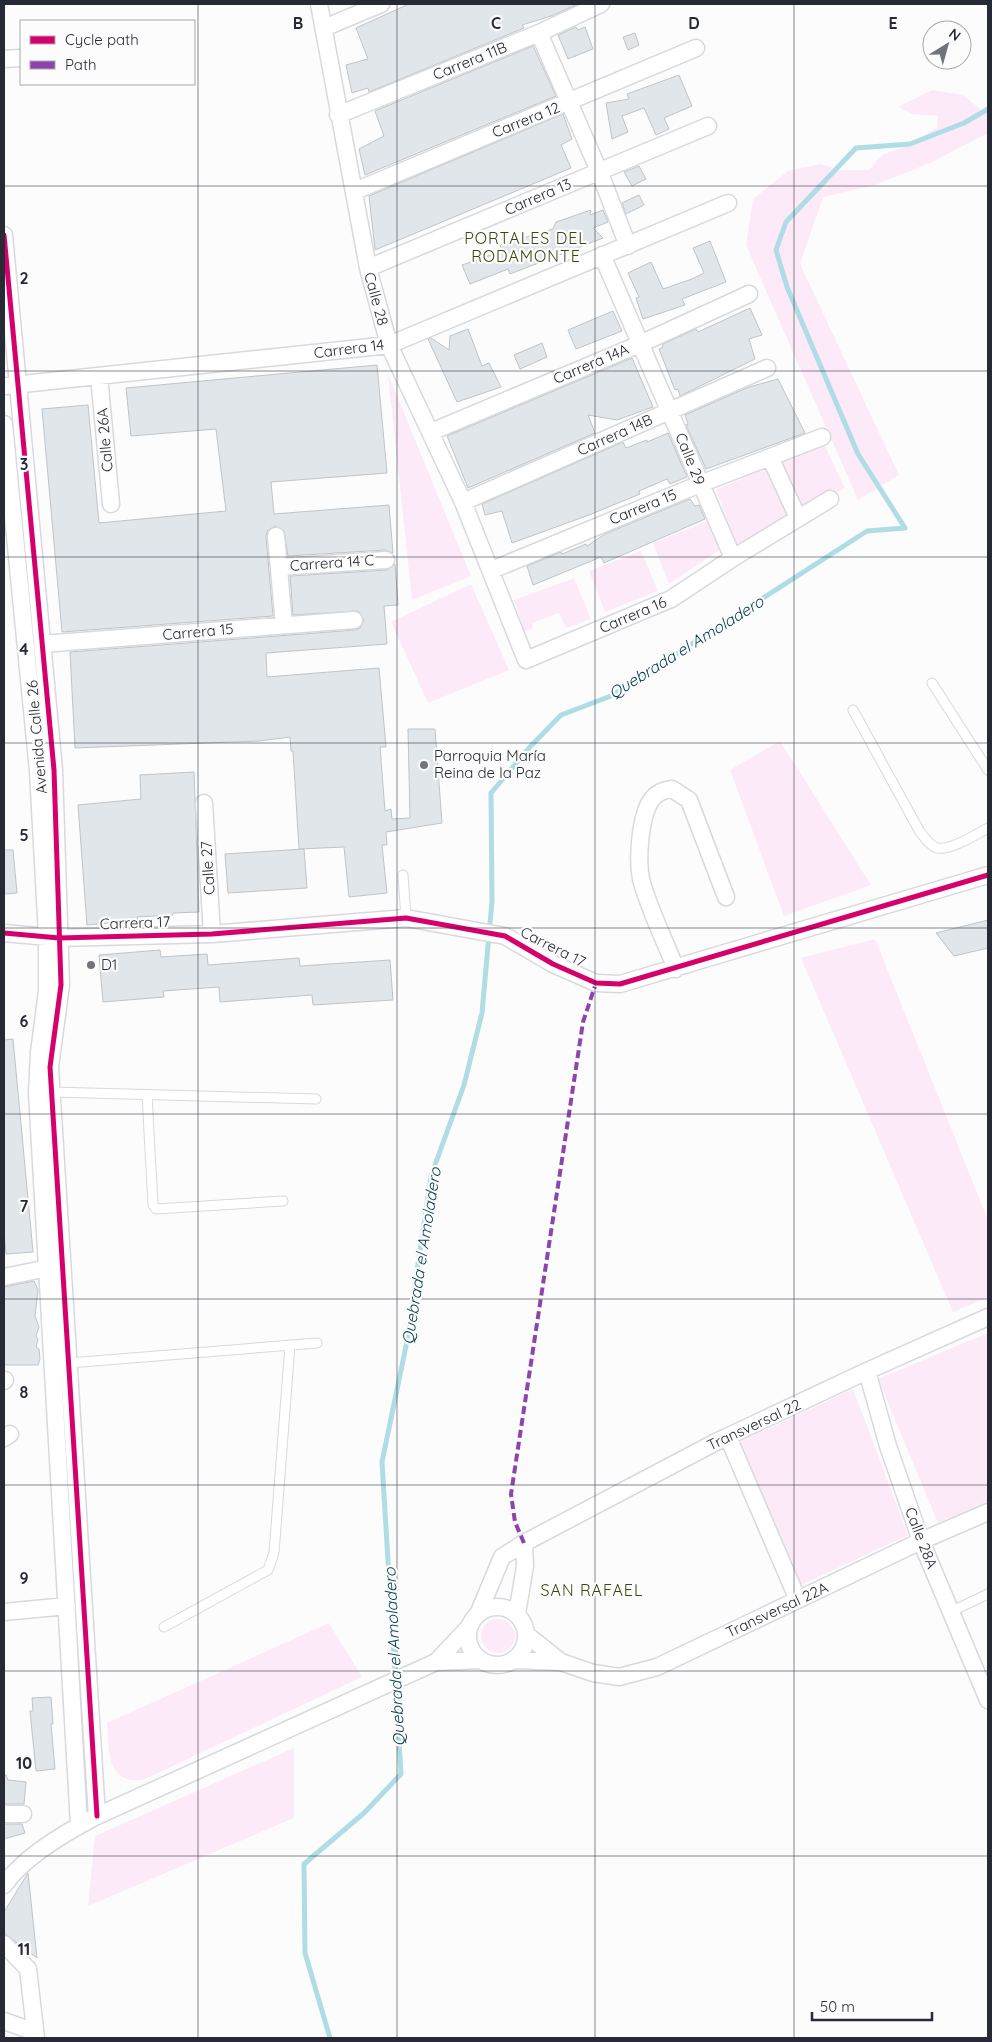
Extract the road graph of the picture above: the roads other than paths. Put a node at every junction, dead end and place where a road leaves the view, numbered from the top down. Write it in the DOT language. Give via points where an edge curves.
graph roads {
  1 [pos="319,4"];
  2 [pos="381,4"];
  3 [pos="601,4"];
  4 [pos="324,28"];
  5 [pos="539,33"];
  6 [pos="696,48"];
  7 [pos="20,58"];
  8 [pos="4,60"];
  9 [pos="569,102"];
  10 [pos="338,115"];
  11 [pos="708,126"];
  12 [pos="599,171"];
  13 [pos="355,191"];
  14 [pos="728,203"];
  15 [pos="4,235"];
  16 [pos="628,246"];
  17 [pos="602,255"];
  18 [pos="368,268"];
  19 [pos="749,294"];
  20 [pos="640,344"];
  21 [pos="389,345"];
  22 [pos="767,368"];
  23 [pos="99,376"];
  24 [pos="10,385"];
  25 [pos="670,411"];
  26 [pos="4,424"];
  27 [pos="431,432"];
  28 [pos="822,437"];
  29 [pos="770,457"];
  30 [pos="700,484"];
  31 [pos="830,499"];
  32 [pos="463,502"];
  33 [pos="112,504"];
  34 [pos="798,518"];
  35 [pos="276,536"];
  36 [pos="733,558"];
  37 [pos="386,560"];
  38 [pos="279,567"];
  39 [pos="492,570"];
  40 [pos="354,620"];
  41 [pos="284,625"];
  42 [pos="42,644"];
  43 [pos="526,660"];
  44 [pos="932,683"];
  45 [pos="852,710"];
  46 [pos="988,770"];
  47 [pos="204,802"];
  48 [pos="988,828"];
  49 [pos="404,875"];
  50 [pos="988,875"];
  51 [pos="726,897"];
  52 [pos="406,918"];
  53 [pos="4,933"];
  54 [pos="212,934"];
  55 [pos="53,937"];
  56 [pos="676,969"];
  57 [pos="52,1092"];
  58 [pos="147,1095"];
  59 [pos="316,1099"];
  60 [pos="283,1201"];
  61 [pos="48,1268"];
  62 [pos="4,1277"];
  63 [pos="988,1317"];
  64 [pos="317,1343"];
  65 [pos="290,1345"];
  66 [pos="69,1363"];
  67 [pos="867,1370"];
  68 [pos="728,1437"];
  69 [pos="988,1512"];
  70 [pos="920,1541"];
  71 [pos="524,1543"];
  72 [pos="988,1594"];
  73 [pos="798,1600"];
  74 [pos="67,1606"];
  75 [pos="952,1611"];
  76 [pos="4,1612"];
  77 [pos="479,1612"];
  78 [pos="517,1614"];
  79 [pos="164,1627"];
  80 [pos="469,1627"];
  81 [pos="527,1635"];
  82 [pos="480,1660"];
  83 [pos="514,1660"];
  84 [pos="436,1662"];
  85 [pos="561,1662"];
  86 [pos="988,1700"];
  87 [pos="4,1814"];
  88 [pos="23,1814"];
  89 [pos="97,1816"];
  90 [pos="79,1825"];
  91 [pos="4,1885"];
  92 [pos="4,1944"];
  93 [pos="4,2021"];
  94 [pos="36,2035"];
  1 -- 4 [label="street, Calle 28"];
  2 -- 4 [label="street"];
  3 -- 5 [label="street, Carrera 11B"];
  4 -- 10 [label="street, Calle 28"];
  5 -- 9 [label="street"];
  5 -- 10 [label="street, Carrera 11B"];
  6 -- 9 [label="street, Carrera 12"];
  7 -- 8 [label="street"];
  9 -- 12 [label="street"];
  9 -- 13 [label="street, Carrera 12"];
  10 -- 13 [label="street, Calle 28"];
  11 -- 12 [label="street, Carrera 13"];
  12 -- 16 [label="street"];
  12 -- 18 [label="street, Carrera 13"];
  13 -- 18 [label="street, Calle 28"];
  14 -- 16 [label="street, Carrera 14"];
  15 -- 24 [label="street, Avenida Calle 26"];
  16 -- 17 [label="street, Carrera 14"];
  17 -- 20 [label="street, Calle 29"];
  17 -- 21 [label="street, Carrera 14"];
  18 -- 21 [label="street, Calle 28"];
  19 -- 20 [label="street, Carrera 14A"];
  20 -- 25 [label="street, Calle 29"];
  20 -- 27 [label="street, Carrera 14A"];
  21 -- 23 [label="street, Carrera 14"];
  21 -- 27 [label="street, Calle 28"];
  22 -- 25 [label="street, Carrera 14B"];
  23 -- 24 [label="street, Carrera 14"];
  23 -- 33 [label="street, Calle 26A"];
  24 -- 42 [label="street, Avenida Calle 26"];
  25 -- 30 [label="street, Calle 29"];
  25 -- 32 [label="street, Carrera 14B"];
  26 -- 55 [label="street, Avenida Calle 26"];
  27 -- 32 [label="street, Calle 28"];
  28 -- 29 [label="street, Carrera 15"];
  29 -- 30 [label="street, Carrera 15"];
  29 -- 34 [label="street"];
  30 -- 36 [label="street, Calle 29"];
  30 -- 39 [label="street, Carrera 15"];
  31 -- 34 [label="street"];
  32 -- 39 [label="street, Calle 28"];
  34 -- 36 [label="street"];
  35 -- 38 [label="street"];
  36 -- 43 [label="street, Carrera 16" via="671,599"];
  37 -- 38 [label="street, Carrera 14 C"];
  38 -- 41 [label="street"];
  39 -- 43 [label="street, Calle 28"];
  40 -- 41 [label="street, Carrera 15"];
  41 -- 42 [label="street, Carrera 15"];
  42 -- 55 [label="street, Avenida Calle 26" via="54,770"];
  44 -- 46 [label="lane"];
  45 -- 48 [label="lane" via="928,843 938,848 946,847"];
  47 -- 54 [label="street, Calle 27"];
  49 -- 52 [label="lane"];
  50 -- 56 [label="street, Carrera 17"];
  51 -- 56 [label="street" via="689,800 672,789 662,791 652,799 642,830 641,878"];
  52 -- 54 [label="street, Carrera 17"];
  52 -- 56 [label="street, Carrera 17" via="505,936 553,964 596,983 620,984"];
  53 -- 55 [label="street, Carrera 17"];
  54 -- 55 [label="street, Carrera 17"];
  55 -- 57 [label="street" via="61,985 50,1067"];
  55 -- 61 [label="street" via="37,1093"];
  57 -- 58 [label="lane"];
  57 -- 66 [label="street"];
  58 -- 59 [label="lane"];
  58 -- 60 [label="lane" via="153,1204 156,1208"];
  61 -- 62 [label="street"];
  61 -- 74 [label="street"];
  63 -- 67 [label="street, Transversal 22"];
  64 -- 65 [label="lane"];
  65 -- 66 [label="lane"];
  65 -- 79 [label="lane" via="274,1553 268,1570"];
  66 -- 89 [label="street"];
  67 -- 68 [label="street, Transversal 22"];
  67 -- 70 [label="street, Calle 28A"];
  68 -- 71 [label="street, Transversal 22"];
  68 -- 73 [label="street"];
  69 -- 70 [label="street, Transversal 22A"];
  70 -- 73 [label="street, Transversal 22A"];
  70 -- 75 [label="street, Calle 28A"];
  71 -- 77 [label="street, Transversal 22" via="502,1557"];
  71 -- 78 [label="street" via="525,1566"];
  72 -- 75 [label="lane"];
  73 -- 85 [label="street, Transversal 22A" via="656,1667 619,1677"];
  74 -- 76 [label="street"];
  74 -- 90 [label="street"];
  75 -- 86 [label="street, Calle 28A"];
  77 -- 78 [label="street" via="498,1606"];
  77 -- 80 [label="street"];
  78 -- 81 [label="street"];
  80 -- 82 [label="street" via="470,1645"];
  80 -- 84 [label="street"];
  81 -- 83 [label="street" via="521,1654"];
  81 -- 85 [label="street"];
  82 -- 83 [label="street" via="497,1665"];
  82 -- 84 [label="street"];
  83 -- 85 [label="street"];
  84 -- 89 [label="street"];
  87 -- 88 [label="street"];
  89 -- 90 [label="street"];
  90 -- 91 [label="street" via="27,1861"];
  92 -- 94 [label="street" via="28,1969"];
  93 -- 94 [label="street"];
}
